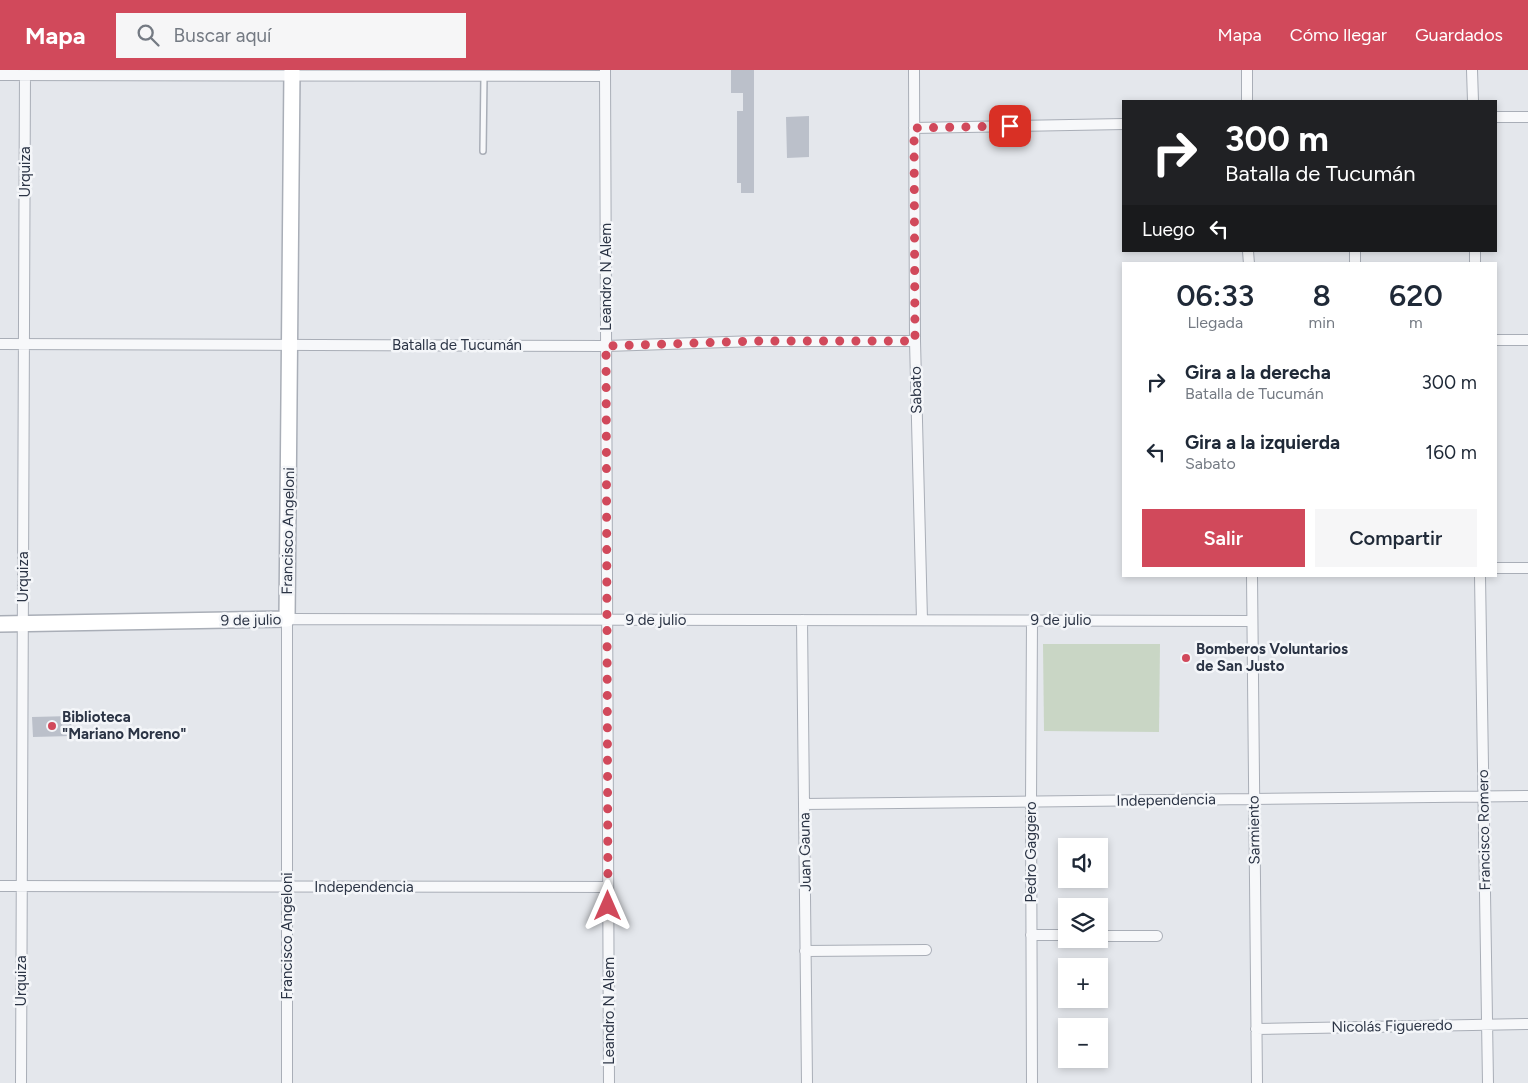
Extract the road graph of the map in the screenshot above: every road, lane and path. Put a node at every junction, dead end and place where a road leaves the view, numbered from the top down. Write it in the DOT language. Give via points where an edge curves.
graph roads {
  1 [pos="914,70"];
  2 [pos="1247,70"];
  3 [pos="1472,70"];
  4 [pos="25,73"];
  5 [pos="292,73"];
  6 [pos="605,73"];
  7 [pos="0,75"];
  8 [pos="484,76"];
  9 [pos="1247,100"];
  10 [pos="1473,100"];
  11 [pos="1497,117"];
  12 [pos="1528,117"];
  13 [pos="1122,124"];
  14 [pos="914,128"];
  15 [pos="483,150"];
  16 [pos="1497,340"];
  17 [pos="1528,340"];
  18 [pos="915,341"];
  19 [pos="0,344"];
  20 [pos="24,344"];
  21 [pos="290,345"];
  22 [pos="606,346"];
  23 [pos="1497,568"];
  24 [pos="1528,568"];
  25 [pos="1252,577"];
  26 [pos="1480,577"];
  27 [pos="287,619"];
  28 [pos="608,620"];
  29 [pos="802,620"];
  30 [pos="922,620"];
  31 [pos="1032,620"];
  32 [pos="1252,621"];
  33 [pos="0,624"];
  34 [pos="23,624"];
  35 [pos="1528,796"];
  36 [pos="1483,797"];
  37 [pos="1254,799"];
  38 [pos="1031,802"];
  39 [pos="804,804"];
  40 [pos="0,886"];
  41 [pos="22,886"];
  42 [pos="288,887"];
  43 [pos="608,887"];
  44 [pos="1031,935"];
  45 [pos="1058,935"];
  46 [pos="1108,936"];
  47 [pos="1157,936"];
  48 [pos="926,950"];
  49 [pos="806,951"];
  50 [pos="1528,1024"];
  51 [pos="1487,1025"];
  52 [pos="1256,1029"];
  53 [pos="21,1083"];
  54 [pos="287,1083"];
  55 [pos="609,1083"];
  56 [pos="807,1083"];
  57 [pos="1032,1083"];
  58 [pos="1257,1083"];
  59 [pos="1488,1083"];
  1 -- 14 [label="street, Sabato"];
  2 -- 9 [label="street"];
  3 -- 10 [label="street"];
  4 -- 5 [label="street"];
  4 -- 7 [label="street"];
  4 -- 20 [label="street, Urquiza"];
  5 -- 8 [label="street"];
  5 -- 21 [label="main road, Francisco Angeloni"];
  6 -- 8 [label="street"];
  6 -- 22 [label="street, Leandro N Alem"];
  8 -- 15 [label="lane"];
  11 -- 12 [label="street"];
  13 -- 14 [label="street"];
  14 -- 18 [label="street, Sabato"];
  16 -- 17 [label="street"];
  18 -- 22 [label="street, Batalla de Tucumán" via="758,341"];
  18 -- 30 [label="street, Sabato"];
  19 -- 20 [label="street, Batalla de Tucumán"];
  20 -- 21 [label="street, Batalla de Tucumán"];
  20 -- 34 [label="street, Urquiza"];
  21 -- 22 [label="street, Batalla de Tucumán"];
  21 -- 27 [label="main road, Francisco Angeloni"];
  22 -- 28 [label="street, Leandro N Alem"];
  23 -- 24 [label="street"];
  25 -- 32 [label="street, Sarmiento"];
  26 -- 36 [label="street, Francisco Romero"];
  27 -- 28 [label="street, 9 de julio"];
  27 -- 34 [label="main road, 9 de julio"];
  27 -- 42 [label="street, Francisco Angeloni"];
  28 -- 29 [label="street, 9 de julio"];
  28 -- 43 [label="street, Leandro N Alem"];
  29 -- 30 [label="street, 9 de julio"];
  29 -- 39 [label="street, Juan Gauna"];
  30 -- 31 [label="street, 9 de julio"];
  31 -- 32 [label="street, 9 de julio"];
  31 -- 38 [label="street, Pedro Gaggero"];
  32 -- 37 [label="street, Sarmiento"];
  33 -- 34 [label="main road, 9 de julio"];
  34 -- 41 [label="street, Urquiza"];
  35 -- 36 [label="street, Independencia"];
  36 -- 37 [label="street, Independencia"];
  36 -- 51 [label="street, Francisco Romero"];
  37 -- 38 [label="street, Independencia"];
  37 -- 52 [label="street, Sarmiento"];
  38 -- 39 [label="street, Independencia"];
  38 -- 44 [label="street, Pedro Gaggero"];
  39 -- 49 [label="street, Juan Gauna"];
  40 -- 41 [label="street, Independencia"];
  41 -- 42 [label="street, Independencia"];
  41 -- 53 [label="street, Urquiza"];
  42 -- 43 [label="street, Independencia"];
  42 -- 54 [label="street, Francisco Angeloni"];
  43 -- 55 [label="street, Leandro N Alem"];
  44 -- 45 [label="street"];
  44 -- 57 [label="street, Pedro Gaggero"];
  46 -- 47 [label="street"];
  48 -- 49 [label="street"];
  49 -- 56 [label="street, Juan Gauna"];
  50 -- 51 [label="street, Nicolás Figueredo"];
  51 -- 52 [label="street, Nicolás Figueredo"];
  51 -- 59 [label="street, Francisco Romero"];
  52 -- 58 [label="street, Sarmiento"];
}
